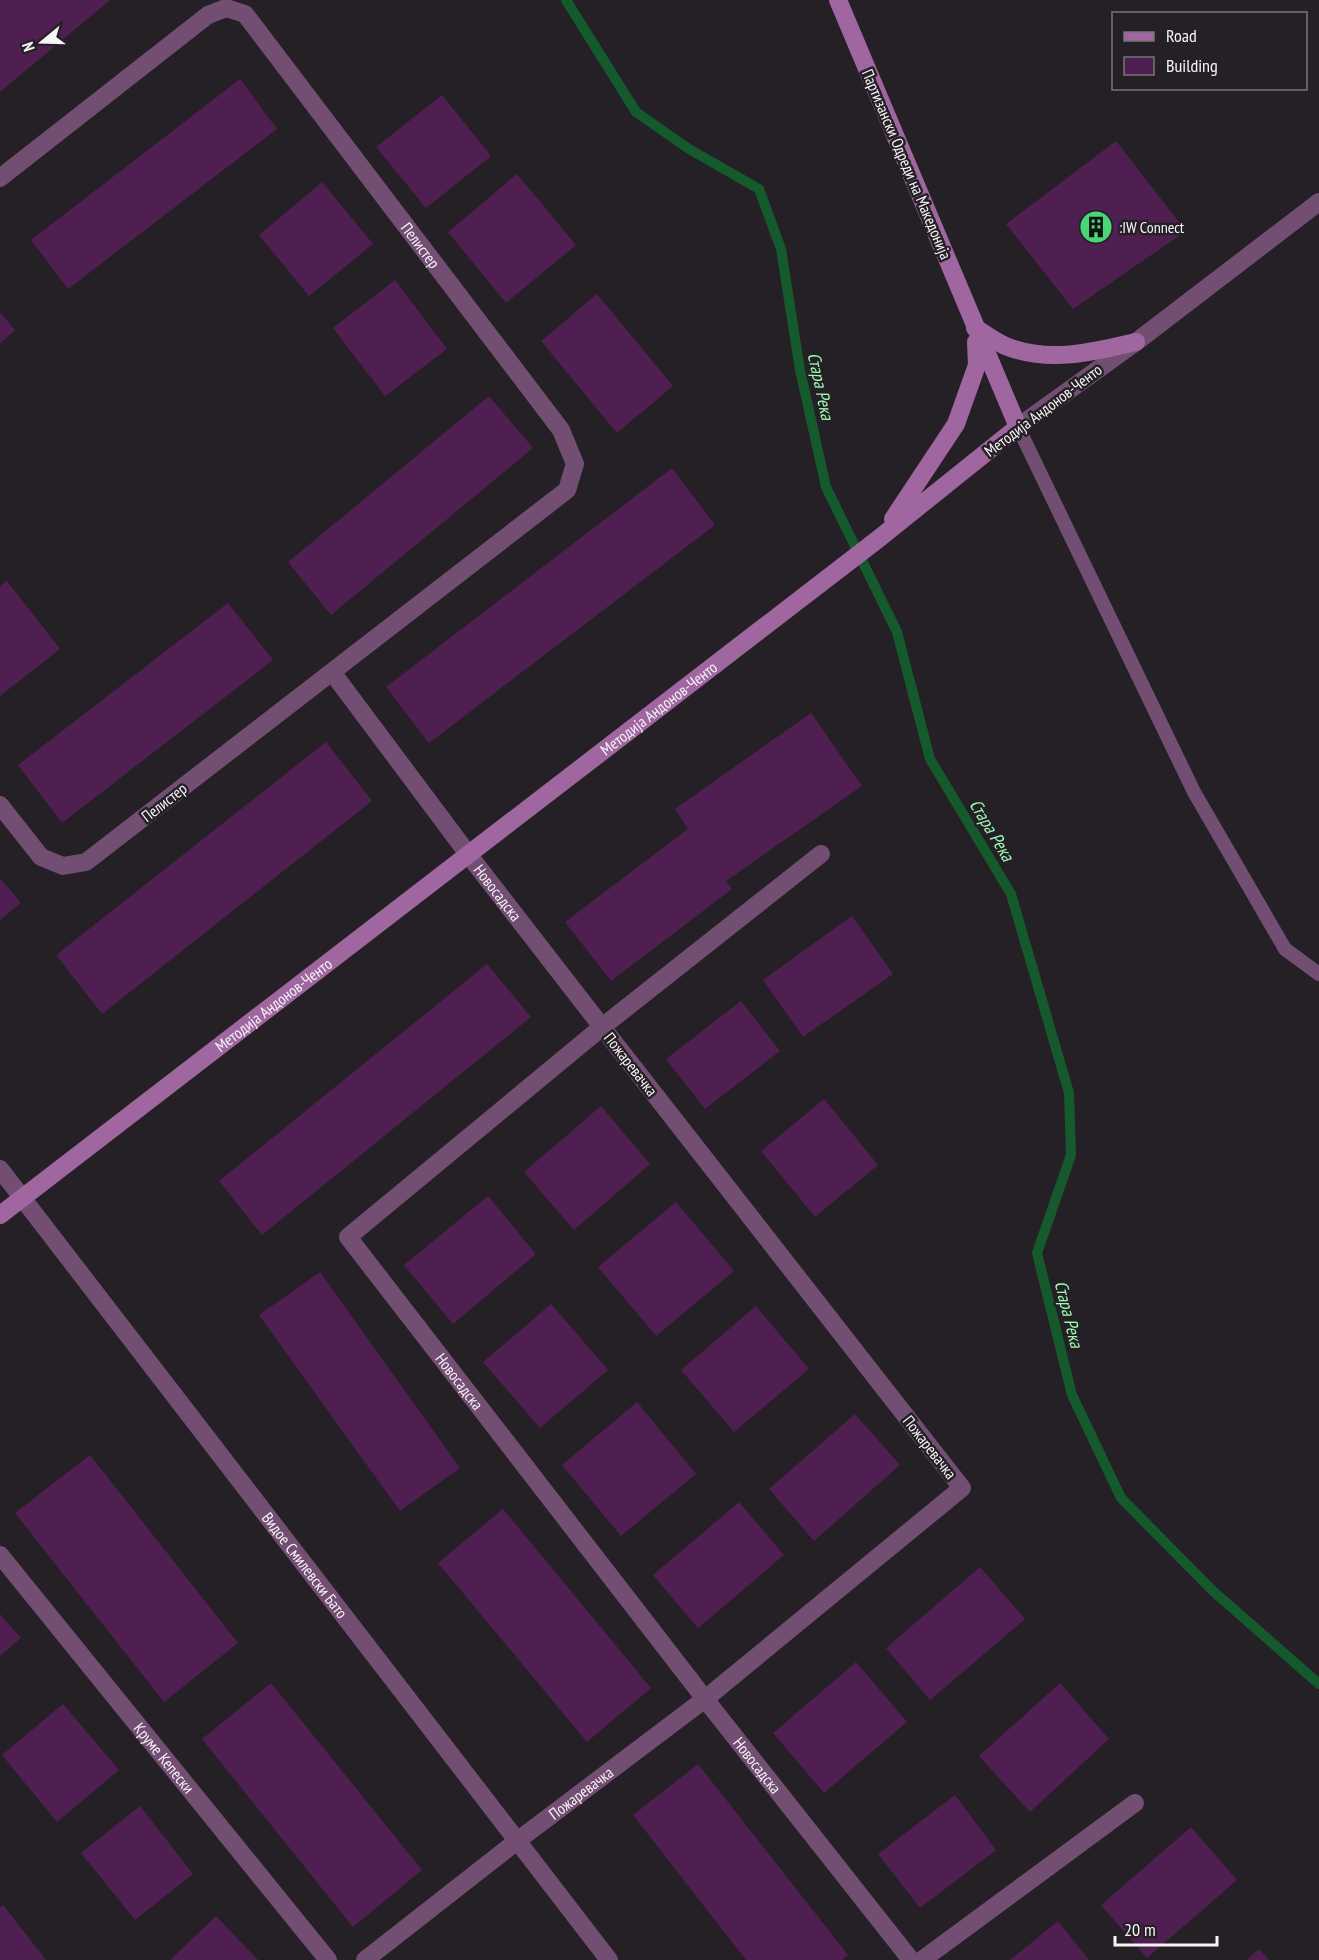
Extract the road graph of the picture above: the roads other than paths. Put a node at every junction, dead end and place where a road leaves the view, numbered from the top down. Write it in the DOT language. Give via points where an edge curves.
graph roads {
  1 [pos="838,0"];
  2 [pos="0,178"];
  3 [pos="1319,202"];
  4 [pos="975,328"];
  5 [pos="1136,342"];
  6 [pos="1018,427"];
  7 [pos="879,538"];
  8 [pos="332,672"];
  9 [pos="0,805"];
  10 [pos="468,854"];
  11 [pos="821,854"];
  12 [pos="1319,974"];
  13 [pos="602,1027"];
  14 [pos="0,1169"];
  15 [pos="22,1198"];
  16 [pos="0,1215"];
  17 [pos="0,1555"];
  18 [pos="705,1699"];
  19 [pos="1136,1803"];
  20 [pos="517,1841"];
  21 [pos="328,1960"];
  22 [pos="365,1960"];
  23 [pos="609,1960"];
  24 [pos="911,1960"];
  25 [pos="922,1960"];
  1 -- 4 [label="street, Партизански Одреди на Македонија"];
  2 -- 8 [label="street, Пелистер" via="208,15 226,8 244,14 561,430 574,464 567,490"];
  3 -- 5 [label="street, Методија Андонов-Ченто"];
  4 -- 5 [label="street" via="1007,346 1048,356 1090,353"];
  4 -- 6 [label="street, Партизански Одреди на Македонија"];
  4 -- 7 [label="street" via="977,365 956,424"];
  5 -- 6 [label="street, Методија Андонов-Ченто"];
  6 -- 7 [label="street, Методија Андонов-Ченто"];
  6 -- 12 [label="lane" via="1194,792 1285,949"];
  7 -- 10 [label="street, Методија Андонов-Ченто"];
  8 -- 9 [label="street, Пелистер" via="86,862 63,866 41,857"];
  8 -- 10 [label="street"];
  10 -- 13 [label="street, Новосадска"];
  10 -- 15 [label="street, Методија Андонов-Ченто"];
  11 -- 13 [label="street, Пожаревачка"];
  13 -- 18 [label="street, Новосадска" via="348,1237"];
  13 -- 18 [label="street, Пожаревачка" via="962,1488"];
  14 -- 15 [label="street, Видое Смилевски Бато"];
  15 -- 16 [label="street, Методија Андонов-Ченто"];
  15 -- 20 [label="street, Видое Смилевски Бато"];
  17 -- 21 [label="street, Круме Кепески"];
  18 -- 20 [label="street, Пожаревачка"];
  18 -- 24 [label="street, Новосадска"];
  19 -- 25 [label="street"];
  20 -- 22 [label="street, Пожаревачка"];
  20 -- 23 [label="street, Видое Смилевски Бато"];
}
